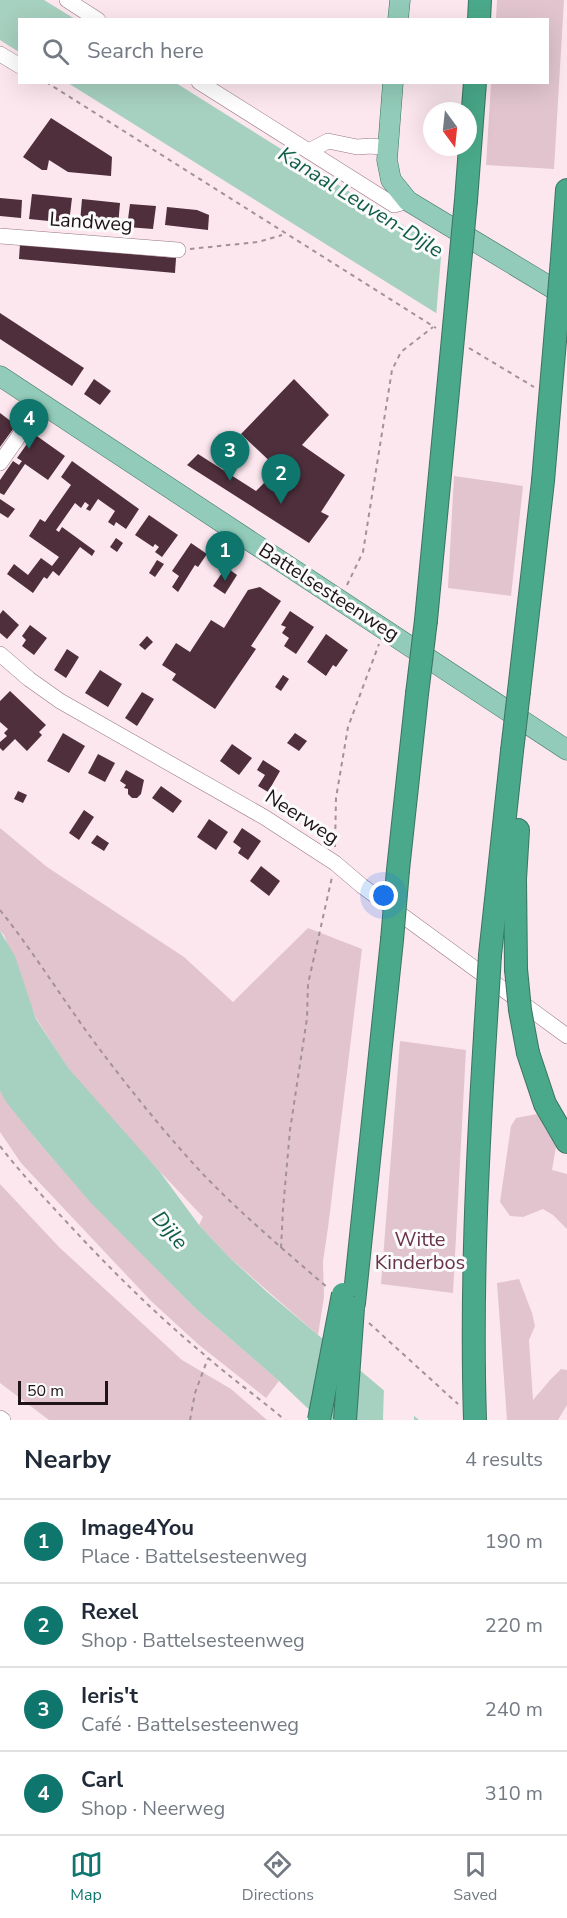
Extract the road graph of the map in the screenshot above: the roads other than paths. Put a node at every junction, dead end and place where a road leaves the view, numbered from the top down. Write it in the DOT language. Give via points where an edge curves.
graph roads {
  1 [pos="67,0"];
  2 [pos="400,0"];
  3 [pos="480,0"];
  4 [pos="95,18"];
  5 [pos="398,18"];
  6 [pos="479,18"];
  7 [pos="0,54"];
  8 [pos="18,65"];
  9 [pos="202,84"];
  10 [pos="393,84"];
  11 [pos="475,84"];
  12 [pos="388,148"];
  13 [pos="309,151"];
  14 [pos="567,190"];
  15 [pos="408,201"];
  16 [pos="0,236"];
  17 [pos="178,250"];
  18 [pos="567,297"];
  19 [pos="0,376"];
  20 [pos="42,403"];
  21 [pos="0,463"];
  22 [pos="0,654"];
  23 [pos="567,750"];
  24 [pos="508,785"];
  25 [pos="567,1036"];
  26 [pos="567,1142"];
  27 [pos="344,1297"];
  28 [pos="470,1414"];
  29 [pos="319,1420"];
  30 [pos="345,1420"];
  1 -- 4 [label="street"];
  2 -- 5 [label="main road"];
  3 -- 6 [label="highway"];
  7 -- 8 [label="street"];
  9 -- 13 [label="street"];
  10 -- 12 [label="main road"];
  11 -- 27 [label="highway, bridge" via="426,620 358,1262"];
  12 -- 13 [label="street" via="328,141"];
  12 -- 15 [label="main road" via="391,180"];
  13 -- 15 [label="street" via="394,206"];
  14 -- 24 [label="highway, bridge" via="543,481"];
  15 -- 18 [label="main road"];
  16 -- 17 [label="street, Landweg"];
  19 -- 20 [label="main road, Battelsesteenweg"];
  20 -- 21 [label="street"];
  20 -- 23 [label="main road, Battelsesteenweg"];
  22 -- 25 [label="street, Neerweg" via="60,701 226,795 334,863"];
  24 -- 26 [label="highway, bridge" via="519,821 515,879 520,1010 528,1053 545,1104"];
  24 -- 28 [label="highway, bridge" via="490,955 477,1161"];
  27 -- 29 [label="highway, bridge"];
  27 -- 30 [label="highway, bridge"];
}
